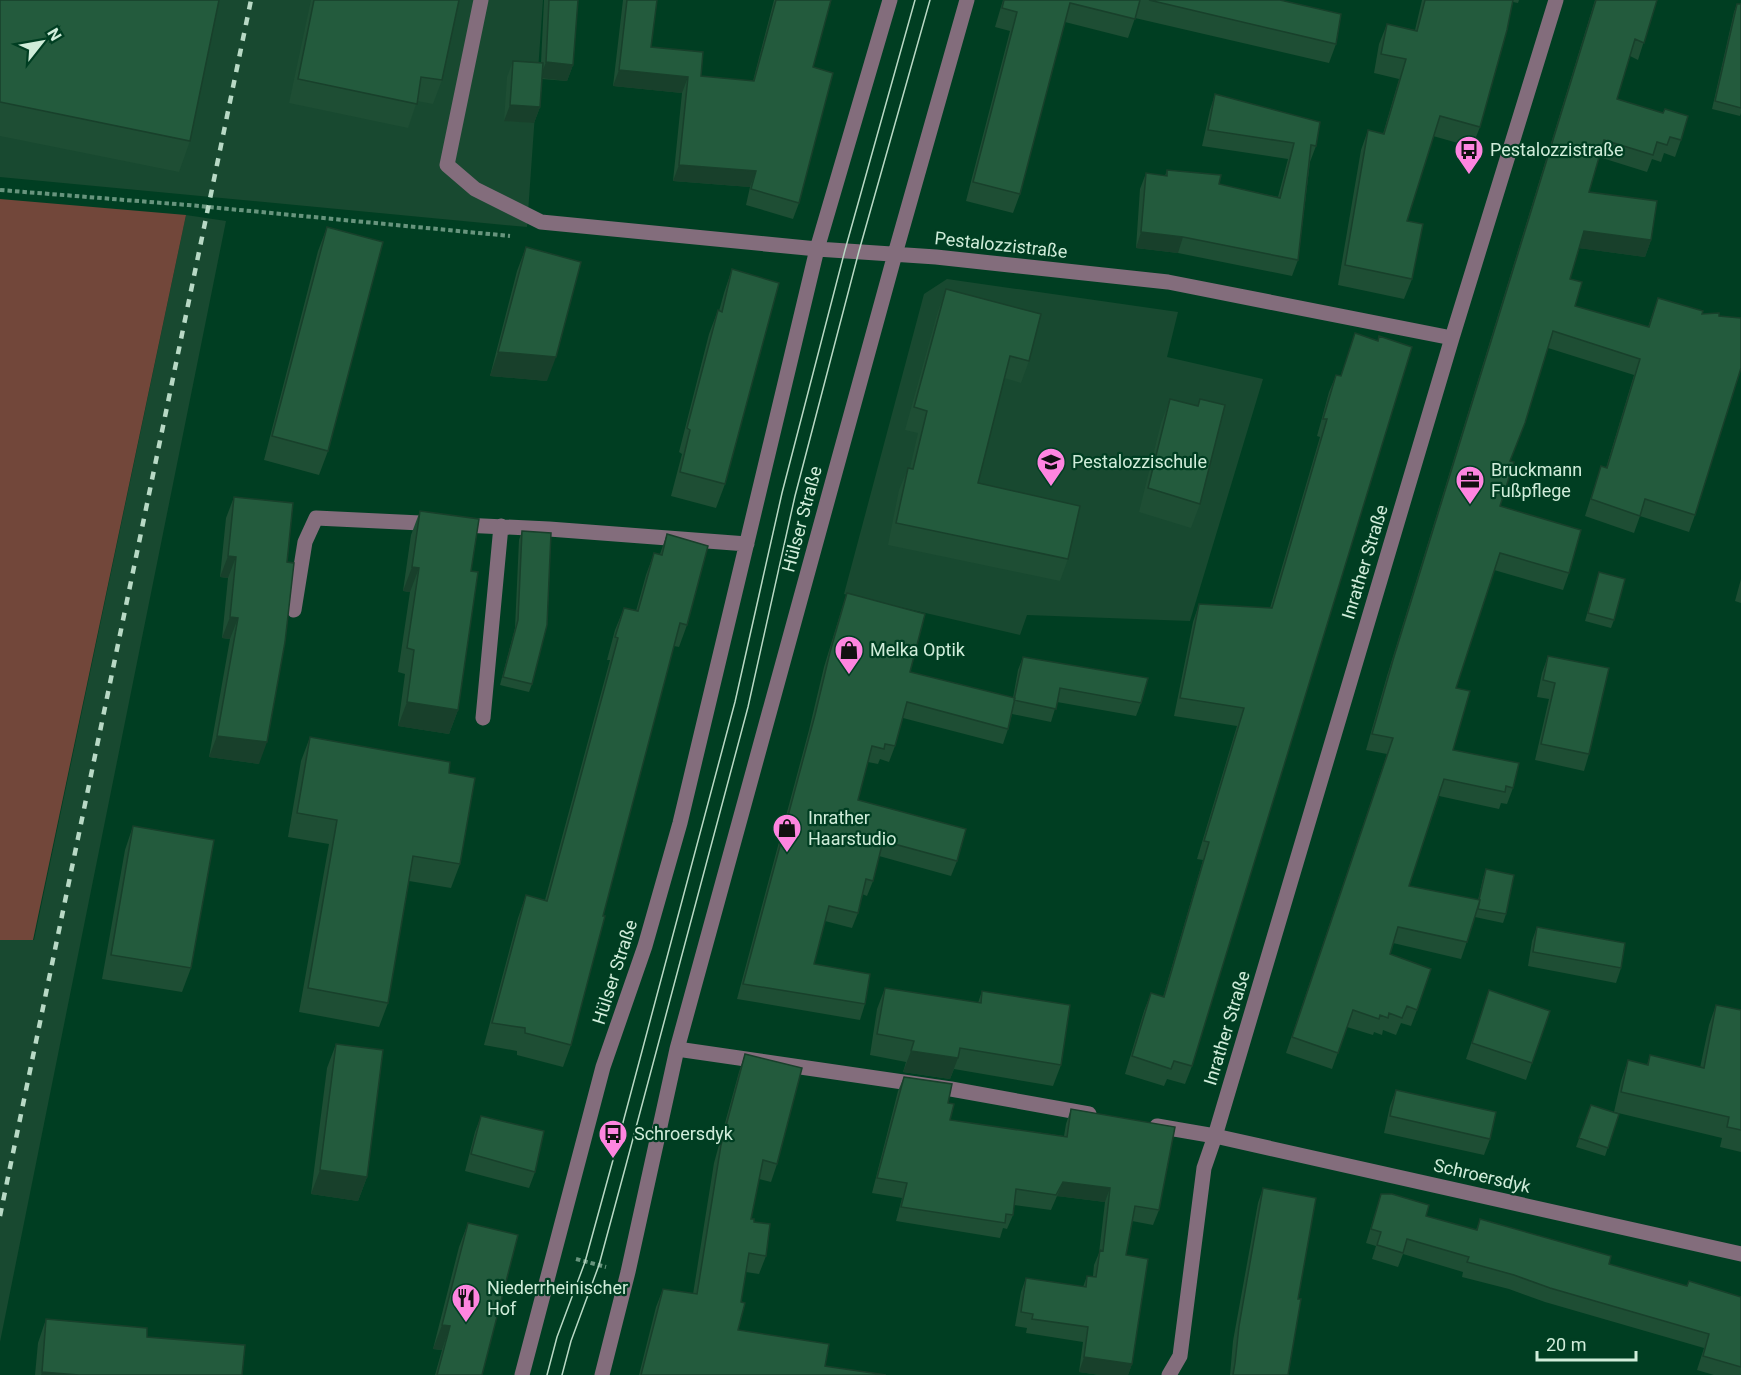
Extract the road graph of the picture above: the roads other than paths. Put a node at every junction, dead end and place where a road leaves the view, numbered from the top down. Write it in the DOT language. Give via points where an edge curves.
graph roads {
  1 [pos="481,0"];
  2 [pos="890,0"];
  3 [pos="967,0"];
  4 [pos="1556,0"];
  5 [pos="817,249"];
  6 [pos="895,254"];
  7 [pos="1452,338"];
  8 [pos="501,526"];
  9 [pos="747,544"];
  10 [pos="294,610"];
  11 [pos="483,718"];
  12 [pos="677,1049"];
  13 [pos="1101,1116"];
  14 [pos="1146,1124"];
  15 [pos="1215,1136"];
  16 [pos="1741,1254"];
  17 [pos="522,1375"];
  18 [pos="602,1375"];
  19 [pos="1169,1375"];
  1 -- 5 [label="street, Pestalozzistraße" via="447,165 475,189 541,222"];
  2 -- 5 [label="street, Hülser Straße"];
  3 -- 6 [label="street, Hülser Straße"];
  4 -- 7 [label="street, Inrather Straße"];
  5 -- 6 [label="street, Pestalozzistraße"];
  5 -- 9 [label="street, Hülser Straße"];
  6 -- 7 [label="street, Pestalozzistraße" via="1167,282"];
  6 -- 12 [label="street, Hülser Straße"];
  7 -- 15 [label="street, Inrather Straße"];
  8 -- 9 [label="street"];
  8 -- 10 [label="street" via="316,518 305,542"];
  8 -- 11 [label="street"];
  9 -- 17 [label="street, Hülser Straße" via="680,824 645,946 603,1067"];
  12 -- 13 [label="street" via="951,1089"];
  12 -- 18 [label="street, Hülser Straße"];
  14 -- 15 [label="street"];
  15 -- 16 [label="street, Schroersdyk"];
  15 -- 19 [label="street, Inrather Straße" via="1204,1168 1180,1356"];
}
